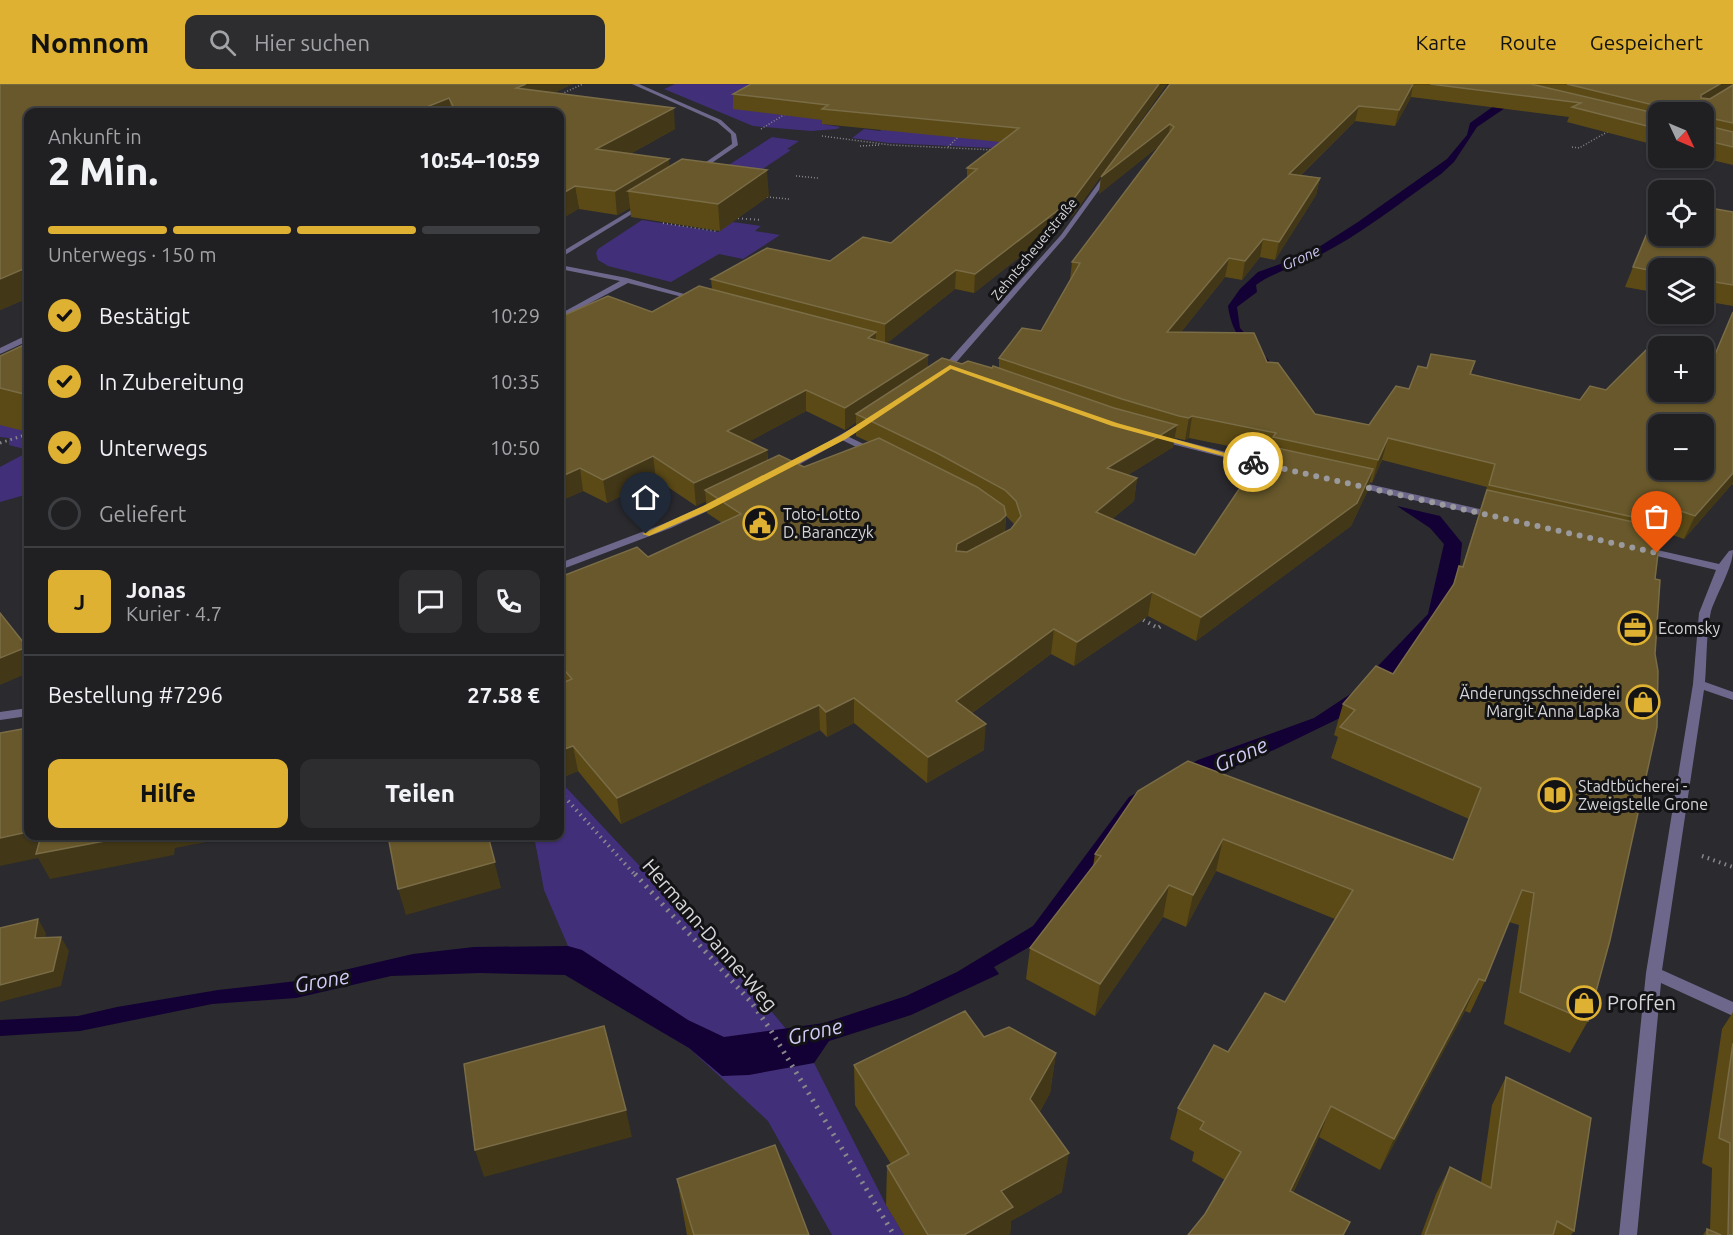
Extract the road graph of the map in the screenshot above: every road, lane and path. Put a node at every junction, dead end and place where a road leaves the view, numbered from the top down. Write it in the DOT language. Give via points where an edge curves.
graph roads {
  1 [pos="583,84"];
  2 [pos="635,84"];
  3 [pos="551,98"];
  4 [pos="794,109"];
  5 [pos="1613,129"];
  6 [pos="758,131"];
  7 [pos="1598,132"];
  8 [pos="1605,134"];
  9 [pos="822,136"];
  10 [pos="958,137"];
  11 [pos="883,144"];
  12 [pos="860,147"];
  13 [pos="947,147"];
  14 [pos="1572,147"];
  15 [pos="998,150"];
  16 [pos="1115,163"];
  17 [pos="796,176"];
  18 [pos="687,177"];
  19 [pos="818,178"];
  20 [pos="767,197"];
  21 [pos="789,199"];
  22 [pos="651,200"];
  23 [pos="624,217"];
  24 [pos="728,218"];
  25 [pos="761,220"];
  26 [pos="725,224"];
  27 [pos="564,254"];
  28 [pos="564,268"];
  29 [pos="627,280"];
  30 [pos="708,302"];
  31 [pos="564,315"];
  32 [pos="24,340"];
  33 [pos="0,351"];
  34 [pos="939,364"];
  35 [pos="950,367"];
  36 [pos="961,370"];
  37 [pos="937,377"];
  38 [pos="876,417"];
  39 [pos="24,435"];
  40 [pos="1153,436"];
  41 [pos="843,437"];
  42 [pos="0,441"];
  43 [pos="885,458"];
  44 [pos="1281,468"];
  45 [pos="772,476"];
  46 [pos="1349,483"];
  47 [pos="725,499"];
  48 [pos="1508,519"];
  49 [pos="1632,547"];
  50 [pos="1733,553"];
  51 [pos="564,565"];
  52 [pos="1722,568"];
  53 [pos="1129,612"];
  54 [pos="1164,624"];
  55 [pos="1699,684"];
  56 [pos="1733,696"];
  57 [pos="24,713"];
  58 [pos="0,716"];
  59 [pos="564,796"];
  60 [pos="1654,973"];
  61 [pos="1733,1009"];
  62 [pos="894,1235"];
  63 [pos="1628,1235"];
  1 -- 3 [label="path"];
  2 -- 18 [label="street" via="732,129 735,145"];
  4 -- 6 [label="path"];
  5 -- 8 [label="path"];
  7 -- 8 [label="path"];
  8 -- 14 [label="path" via="1578,148"];
  9 -- 11 [label="path"];
  10 -- 13 [label="path"];
  11 -- 12 [label="path"];
  11 -- 13 [label="path"];
  13 -- 15 [label="path"];
  16 -- 35 [label="street, Zehntscheuerstraße" via="1063,237"];
  17 -- 19 [label="path"];
  20 -- 21 [label="path"];
  22 -- 23 [label="street"];
  23 -- 26 [label="path" via="716,231"];
  23 -- 27 [label="street"];
  24 -- 25 [label="path"];
  28 -- 29 [label="street"];
  29 -- 30 [label="street"];
  29 -- 31 [label="street"];
  32 -- 33 [label="street"];
  34 -- 35 [label="street"];
  35 -- 36 [label="street"];
  35 -- 37 [label="street, Zehntscheuerstraße"];
  38 -- 41 [label="street"];
  39 -- 42 [label="path"];
  40 -- 44 [label="street"];
  41 -- 43 [label="street"];
  41 -- 45 [label="street"];
  46 -- 48 [label="street"];
  47 -- 51 [label="street"];
  49 -- 52 [label="street"];
  50 -- 52 [label="street"];
  52 -- 55 [label="street" via="1706,613"];
  53 -- 54 [label="path" via="1158,628"];
  55 -- 56 [label="street"];
  55 -- 60 [label="street"];
  57 -- 58 [label="street"];
  59 -- 62 [label="path, Hermann-Danne-Weg" via="751,1002"];
  60 -- 61 [label="street"];
  60 -- 63 [label="street"];
}
